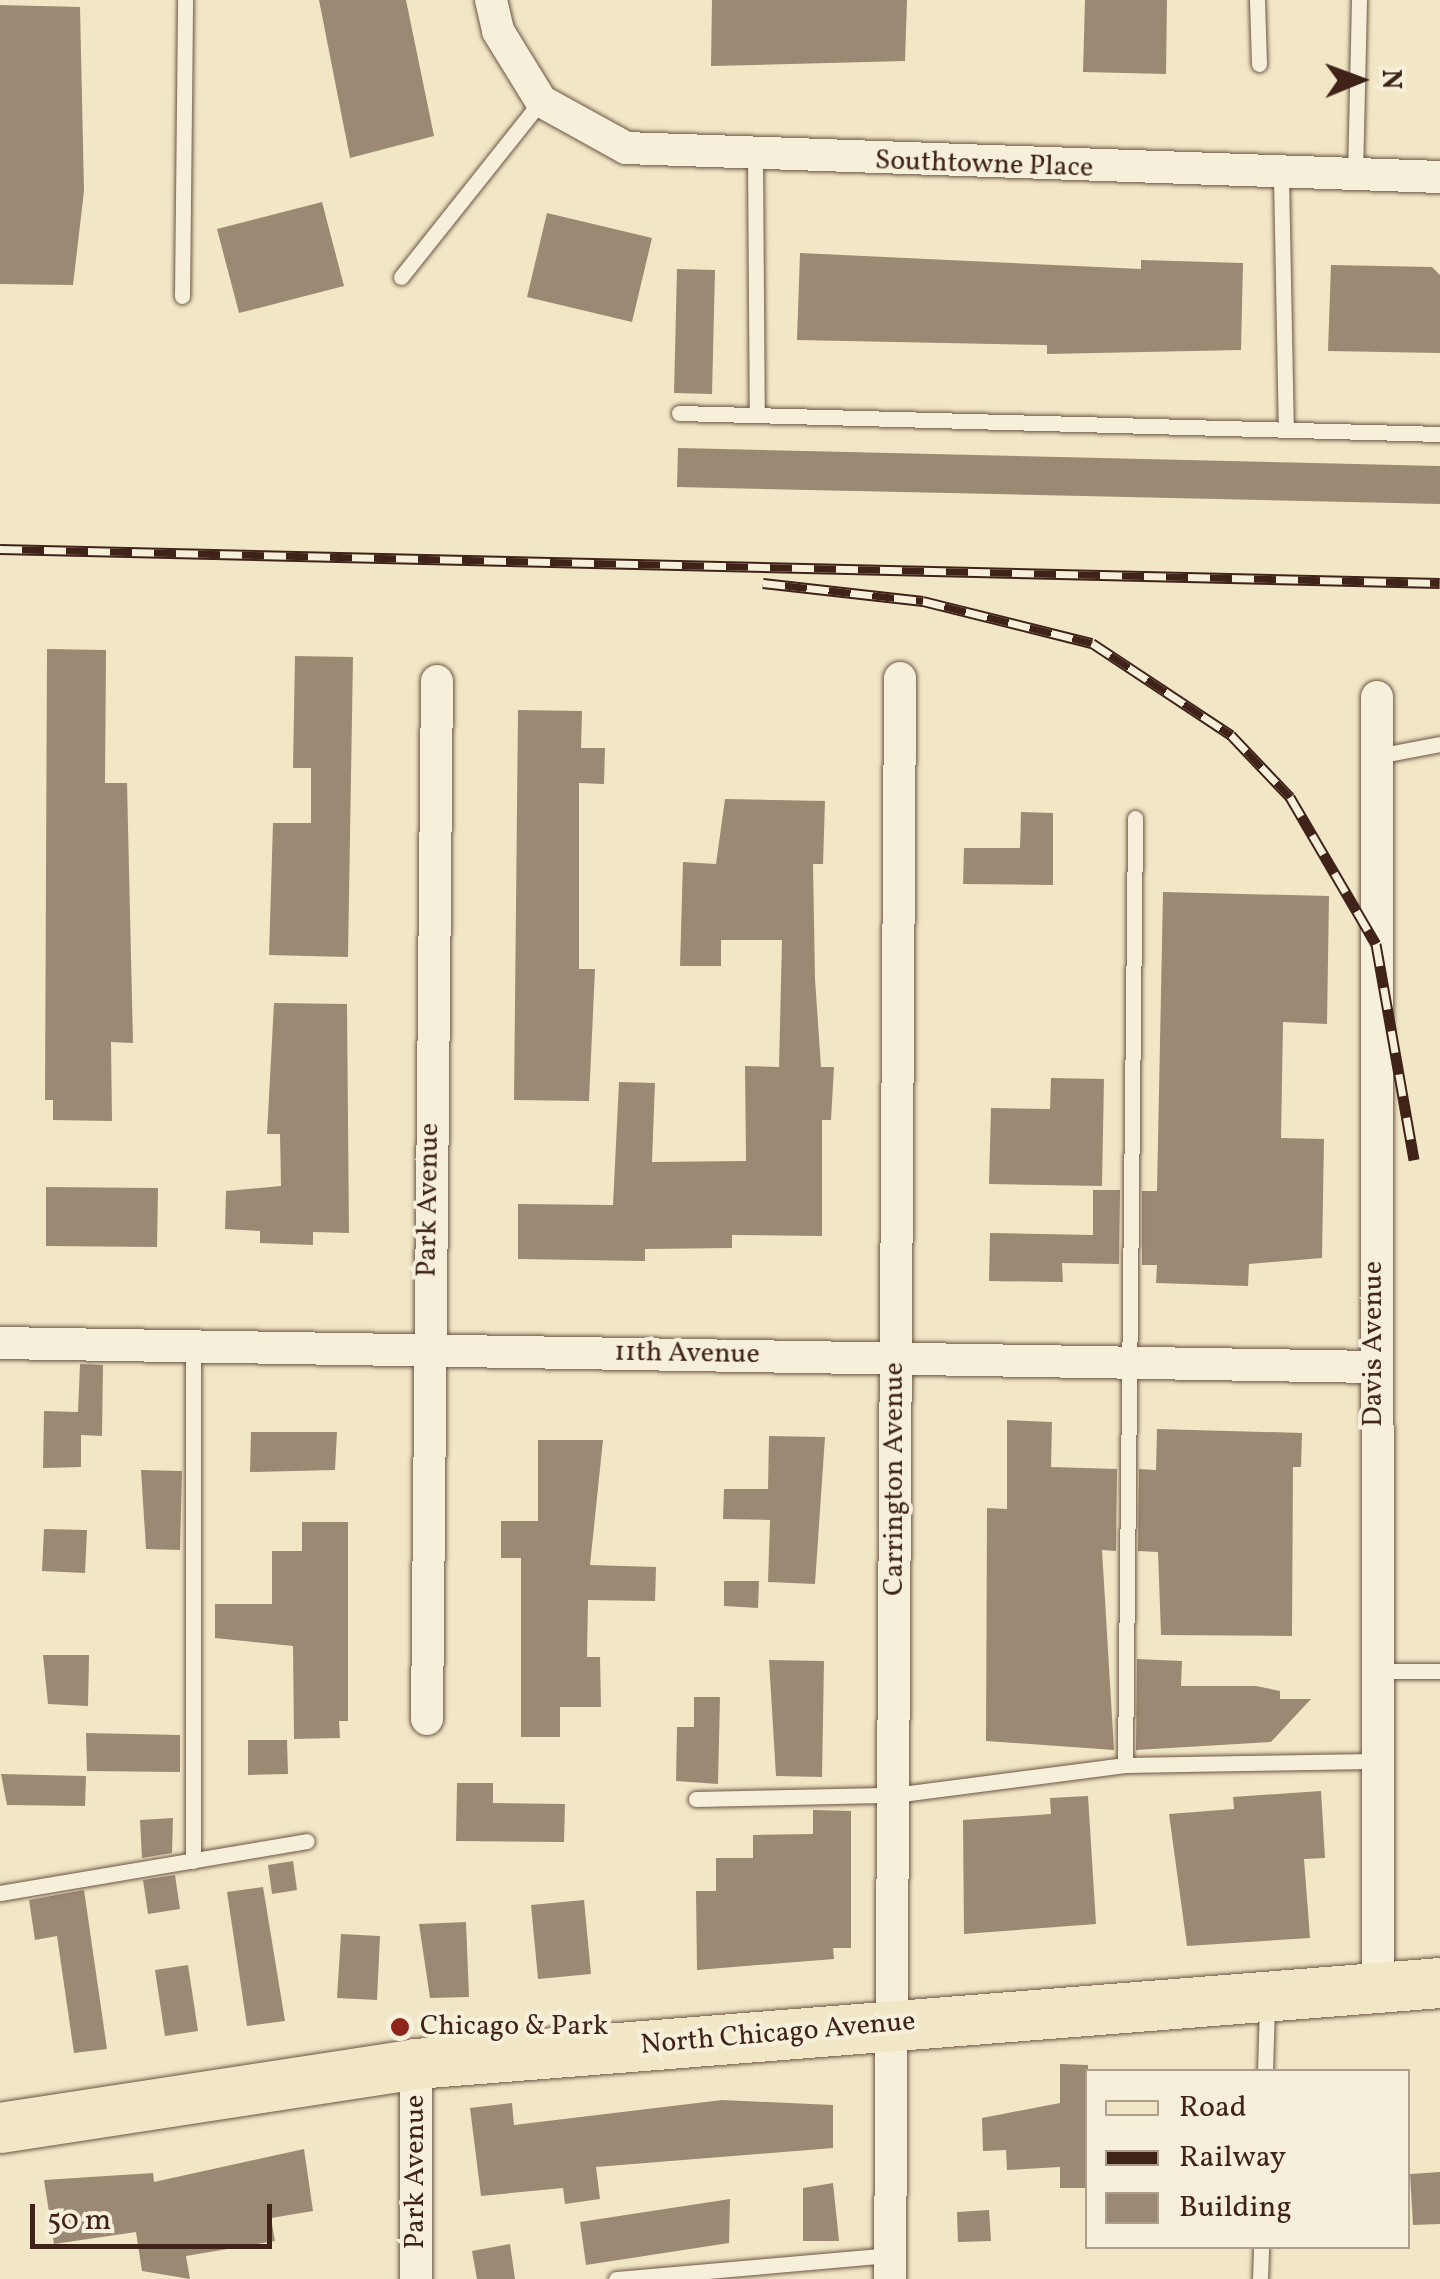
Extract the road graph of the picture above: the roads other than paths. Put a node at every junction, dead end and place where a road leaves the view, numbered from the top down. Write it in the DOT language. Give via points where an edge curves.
graph roads {
  1 [pos="185,0"];
  2 [pos="491,0"];
  3 [pos="1257,0"];
  4 [pos="1359,0"];
  5 [pos="1259,64"];
  6 [pos="542,101"];
  7 [pos="755,156"];
  8 [pos="1281,176"];
  9 [pos="1355,176"];
  10 [pos="1440,177"];
  11 [pos="401,277"];
  12 [pos="182,296"];
  13 [pos="678,413"];
  14 [pos="756,415"];
  15 [pos="1286,430"];
  16 [pos="1440,434"];
  17 [pos="900,678"];
  18 [pos="437,681"];
  19 [pos="1377,697"];
  20 [pos="1440,744"];
  21 [pos="1377,756"];
  22 [pos="1135,818"];
  23 [pos="0,1344"];
  24 [pos="193,1347"];
  25 [pos="426,1351"];
  26 [pos="895,1358"];
  27 [pos="1135,1362"];
  28 [pos="1374,1367"];
  29 [pos="1374,1671"];
  30 [pos="1440,1671"];
  31 [pos="427,1718"];
  32 [pos="1373,1762"];
  33 [pos="1125,1765"];
  34 [pos="894,1795"];
  35 [pos="696,1799"];
  36 [pos="307,1841"];
  37 [pos="193,1861"];
  38 [pos="0,1893"];
  39 [pos="1440,1983"];
  40 [pos="1378,1990"];
  41 [pos="1267,1996"];
  42 [pos="893,2024"];
  43 [pos="416,2064"];
  44 [pos="1265,2069"];
  45 [pos="0,2128"];
  46 [pos="1261,2249"];
  47 [pos="890,2267"];
  48 [pos="658,2277"];
  49 [pos="416,2279"];
  50 [pos="616,2279"];
  51 [pos="1260,2279"];
  1 -- 12 [label="lane"];
  2 -- 6 [label="street" via="498,30"];
  3 -- 5 [label="lane"];
  4 -- 9 [label="lane"];
  6 -- 7 [label="street, Southtowne Place" via="626,148"];
  6 -- 11 [label="lane"];
  7 -- 8 [label="street, Southtowne Place"];
  7 -- 14 [label="lane"];
  8 -- 9 [label="street, Southtowne Place"];
  8 -- 15 [label="lane"];
  9 -- 10 [label="street, Southtowne Place"];
  13 -- 14 [label="lane"];
  14 -- 15 [label="lane"];
  15 -- 16 [label="lane"];
  17 -- 26 [label="street, Carrington Avenue"];
  18 -- 25 [label="street, Park Avenue"];
  19 -- 21 [label="street, Davis Avenue"];
  20 -- 21 [label="lane"];
  21 -- 28 [label="street, Davis Avenue"];
  22 -- 27 [label="lane"];
  23 -- 24 [label="street, 11th Avenue"];
  24 -- 25 [label="street, 11th Avenue"];
  24 -- 37 [label="lane"];
  25 -- 26 [label="street, 11th Avenue"];
  25 -- 31 [label="street, Park Avenue"];
  26 -- 27 [label="street, 11th Avenue"];
  26 -- 34 [label="street, Carrington Avenue"];
  27 -- 28 [label="street, 11th Avenue"];
  27 -- 33 [label="lane"];
  28 -- 29 [label="street, Davis Avenue"];
  29 -- 30 [label="lane"];
  29 -- 32 [label="street, Davis Avenue"];
  32 -- 33 [label="lane"];
  32 -- 40 [label="street, Davis Avenue"];
  33 -- 34 [label="lane"];
  34 -- 35 [label="lane"];
  34 -- 42 [label="street, Carrington Avenue"];
  36 -- 37 [label="lane"];
  37 -- 38 [label="lane"];
  39 -- 40 [label="main road, North Chicago Avenue"];
  40 -- 41 [label="main road, North Chicago Avenue"];
  41 -- 42 [label="main road, North Chicago Avenue"];
  41 -- 44 [label="lane"];
  42 -- 43 [label="main road, North Chicago Avenue"];
  42 -- 47 [label="street, Carrington Avenue"];
  43 -- 45 [label="main road, North Chicago Avenue"];
  43 -- 49 [label="street, Park Avenue"];
  46 -- 51 [label="lane"];
  47 -- 48 [label="lane"];
  48 -- 50 [label="lane"];
}
